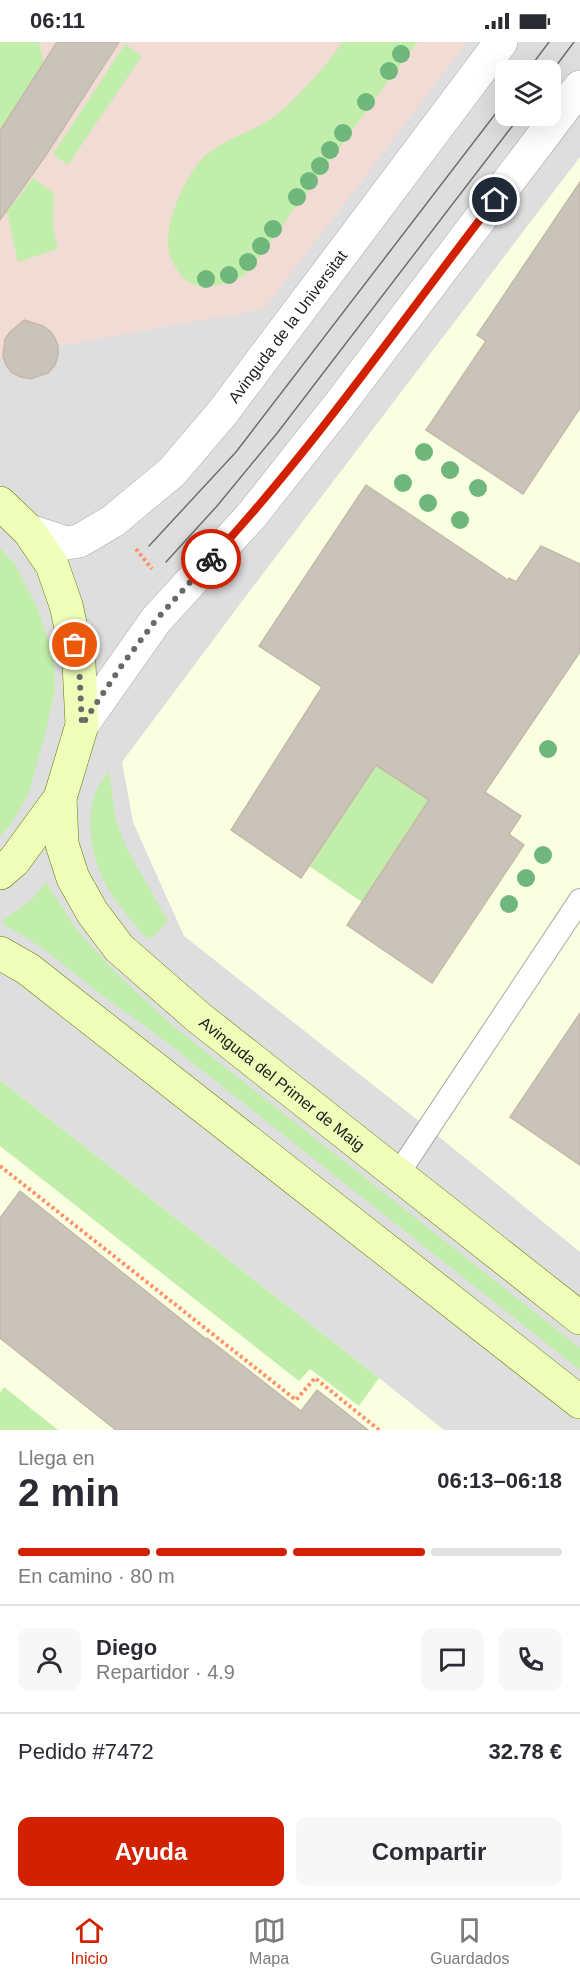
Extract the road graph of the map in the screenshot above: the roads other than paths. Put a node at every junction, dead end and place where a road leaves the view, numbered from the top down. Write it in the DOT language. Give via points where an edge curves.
graph roads {
  1 [pos="501,42"];
  2 [pos="580,87"];
  3 [pos="0,503"];
  4 [pos="29,531"];
  5 [pos="82,725"];
  6 [pos="60,798"];
  7 [pos="0,873"];
  8 [pos="580,900"];
  9 [pos="0,953"];
  10 [pos="399,1174"];
  11 [pos="580,1318"];
  12 [pos="580,1402"];
  1 -- 4 [label="street, Avinguda de la Universitat" via="223,412 172,471 113,521 79,541 66,543"];
  2 -- 5 [label="street" via="259,506 156,620"];
  3 -- 4 [label="main road"];
  4 -- 5 [label="main road" via="52,565 66,605 79,664"];
  5 -- 6 [label="main road"];
  6 -- 7 [label="main road" via="14,861"];
  6 -- 10 [label="main road, Avinguda del Primer de Maig" via="62,844 74,878 92,912 119,948 198,1017"];
  8 -- 10 [label="lane"];
  9 -- 12 [label="main road" via="28,969"];
  10 -- 11 [label="main road, Avinguda del Primer de Maig"];
}
